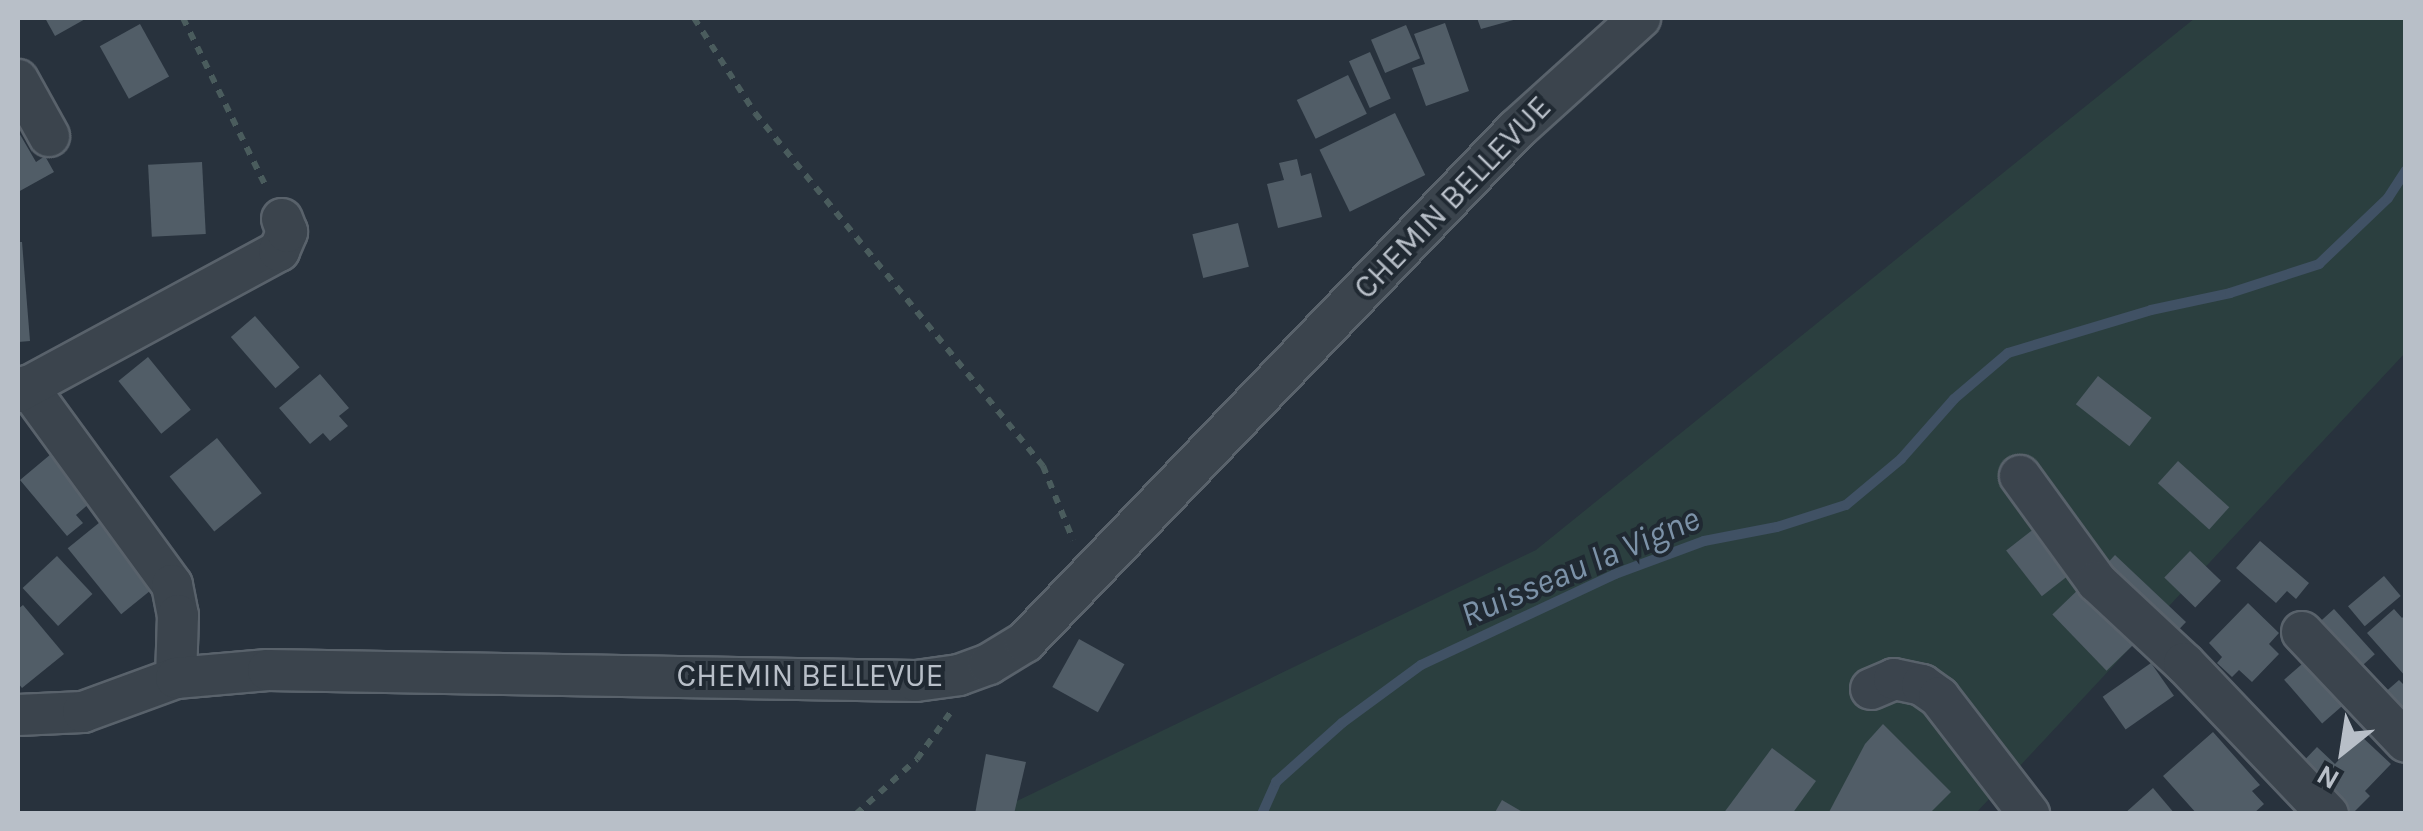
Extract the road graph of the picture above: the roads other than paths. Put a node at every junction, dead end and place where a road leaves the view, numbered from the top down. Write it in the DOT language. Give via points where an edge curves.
graph roads {
  1 [pos="1640,18"];
  2 [pos="18,80"];
  3 [pos="49,136"];
  4 [pos="282,219"];
  5 [pos="22,389"];
  6 [pos="2020,476"];
  7 [pos="2302,632"];
  8 [pos="176,678"];
  9 [pos="1871,689"];
  10 [pos="18,716"];
  11 [pos="2406,742"];
  12 [pos="2029,814"];
  13 [pos="2328,814"];
  1 -- 8 [label="street, CHEMIN BELLEVUE" via="1517,128 1024,642 990,664 916,681 268,670"];
  2 -- 3 [label="street"];
  4 -- 5 [label="street" via="286,243 280,252"];
  5 -- 8 [label="street" via="172,585"];
  6 -- 13 [label="street" via="2096,582"];
  7 -- 11 [label="street"];
  8 -- 10 [label="street, CHEMIN BELLEVUE" via="84,712"];
  9 -- 12 [label="street" via="1894,679 1939,697"];
}
